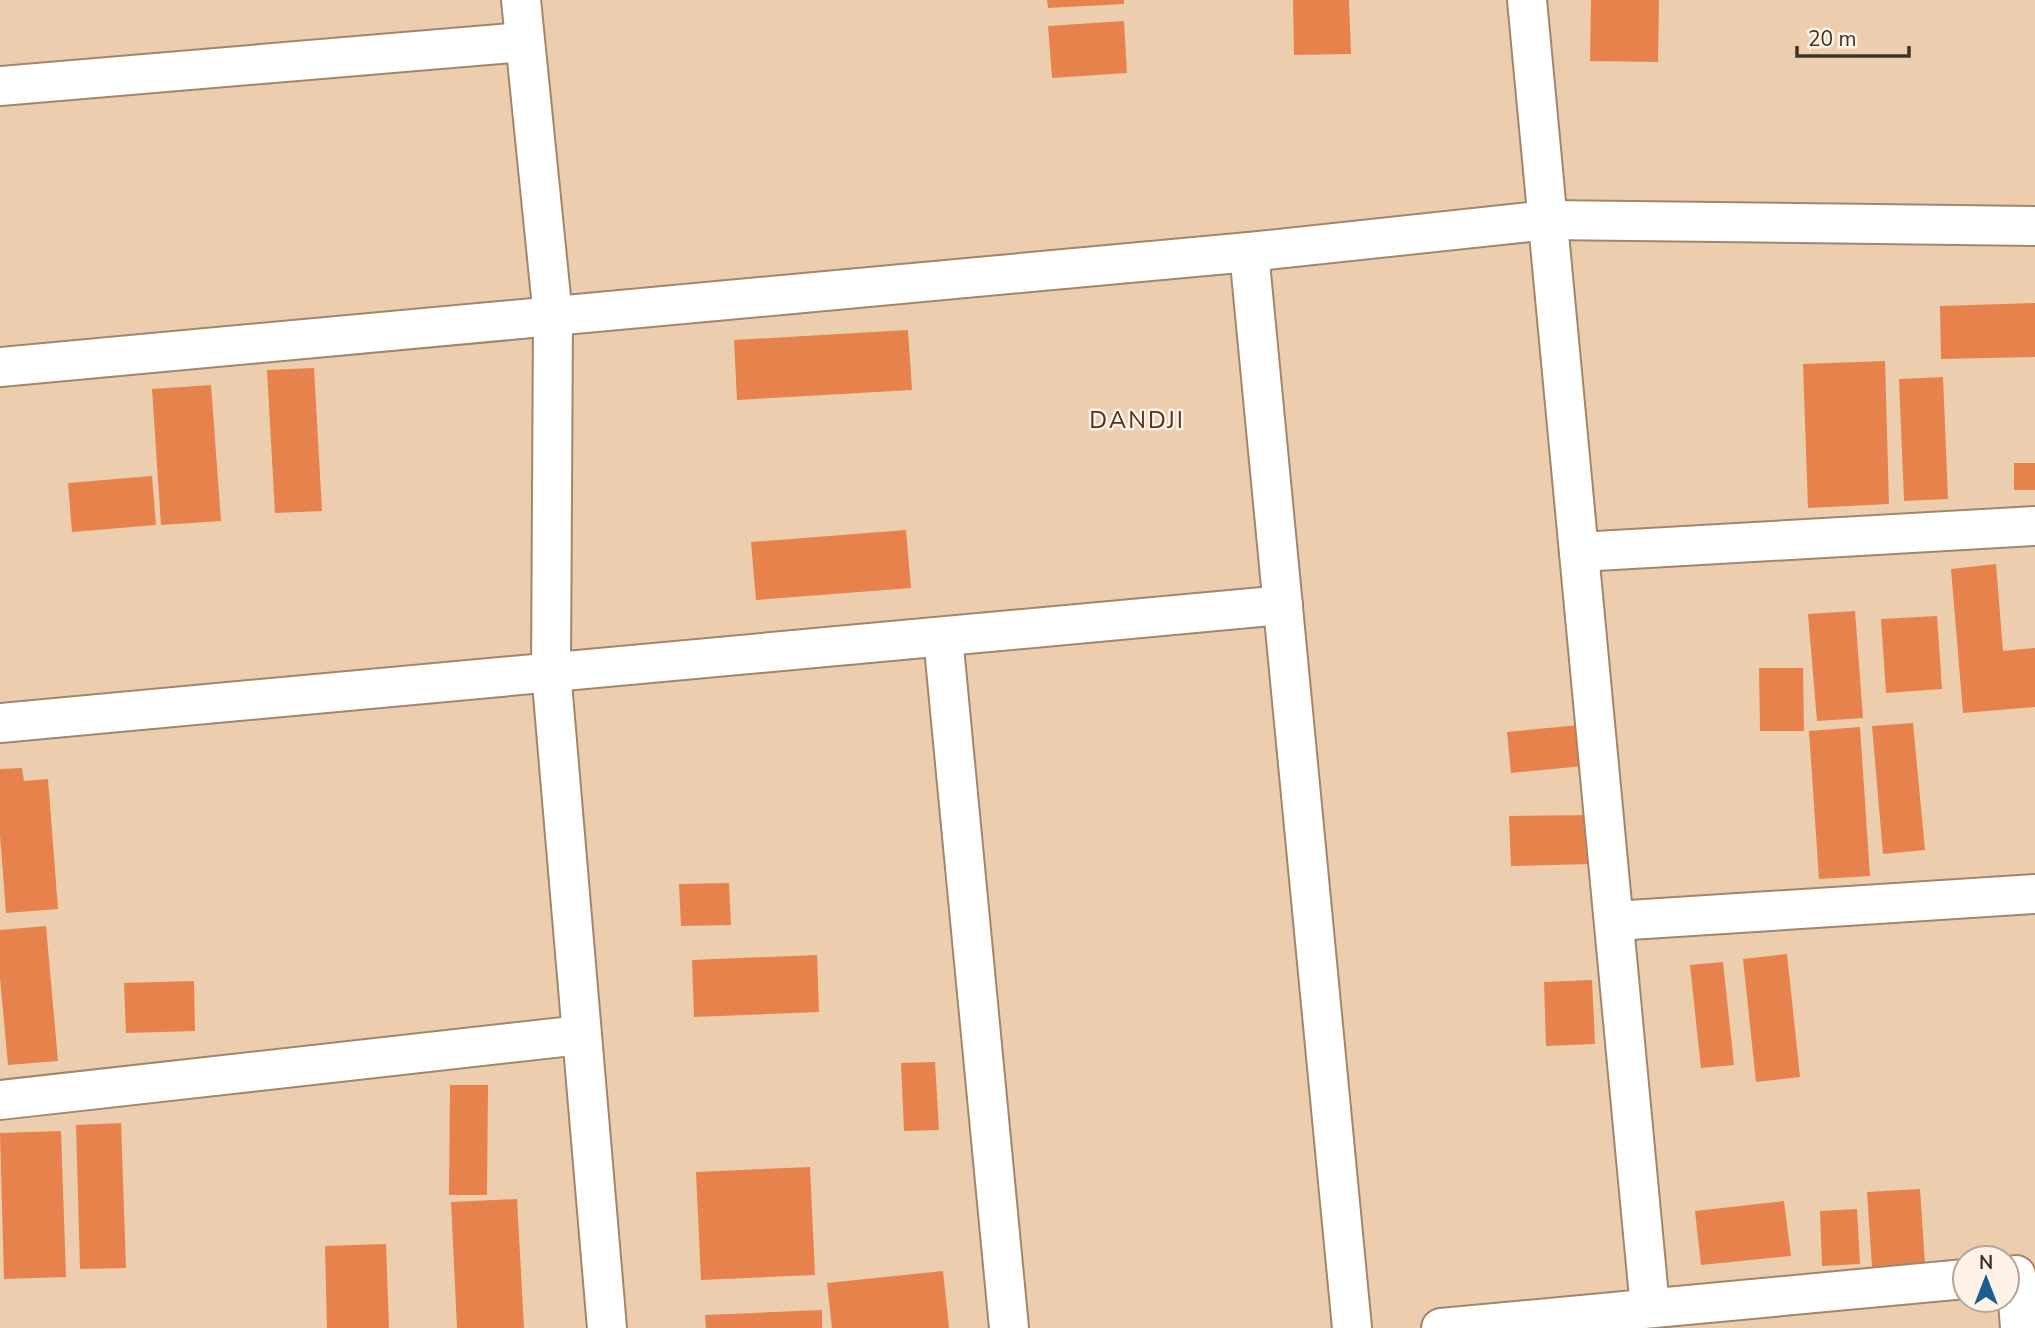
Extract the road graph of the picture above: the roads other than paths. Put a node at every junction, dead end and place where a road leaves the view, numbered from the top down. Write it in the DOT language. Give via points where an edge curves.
graph roads {
  1 [pos="521,0"];
  2 [pos="1527,0"];
  3 [pos="524,42"];
  4 [pos="0,86"];
  5 [pos="1548,220"];
  6 [pos="2035,226"];
  7 [pos="1249,252"];
  8 [pos="553,317"];
  9 [pos="0,366"];
  10 [pos="2035,526"];
  11 [pos="1579,552"];
  12 [pos="1283,605"];
  13 [pos="943,637"];
  14 [pos="551,671"];
  15 [pos="0,723"];
  16 [pos="2035,894"];
  17 [pos="1614,921"];
  18 [pos="580,1034"];
  19 [pos="0,1100"];
  20 [pos="1951,1280"];
  21 [pos="1650,1308"];
  22 [pos="607,1328"];
  23 [pos="1009,1328"];
  24 [pos="1352,1328"];
  25 [pos="1441,1328"];
  1 -- 3 [label="street"];
  2 -- 5 [label="street"];
  3 -- 4 [label="street"];
  3 -- 8 [label="street"];
  5 -- 6 [label="street"];
  5 -- 7 [label="street"];
  5 -- 11 [label="street"];
  7 -- 8 [label="street"];
  7 -- 12 [label="street"];
  8 -- 9 [label="street"];
  8 -- 14 [label="street"];
  10 -- 11 [label="street"];
  11 -- 17 [label="street"];
  12 -- 13 [label="street"];
  12 -- 24 [label="street"];
  13 -- 14 [label="street"];
  13 -- 23 [label="street"];
  14 -- 15 [label="street"];
  14 -- 18 [label="street"];
  16 -- 17 [label="street"];
  17 -- 21 [label="street"];
  18 -- 19 [label="street"];
  18 -- 22 [label="street"];
  20 -- 21 [label="street"];
  21 -- 25 [label="street"];
}
